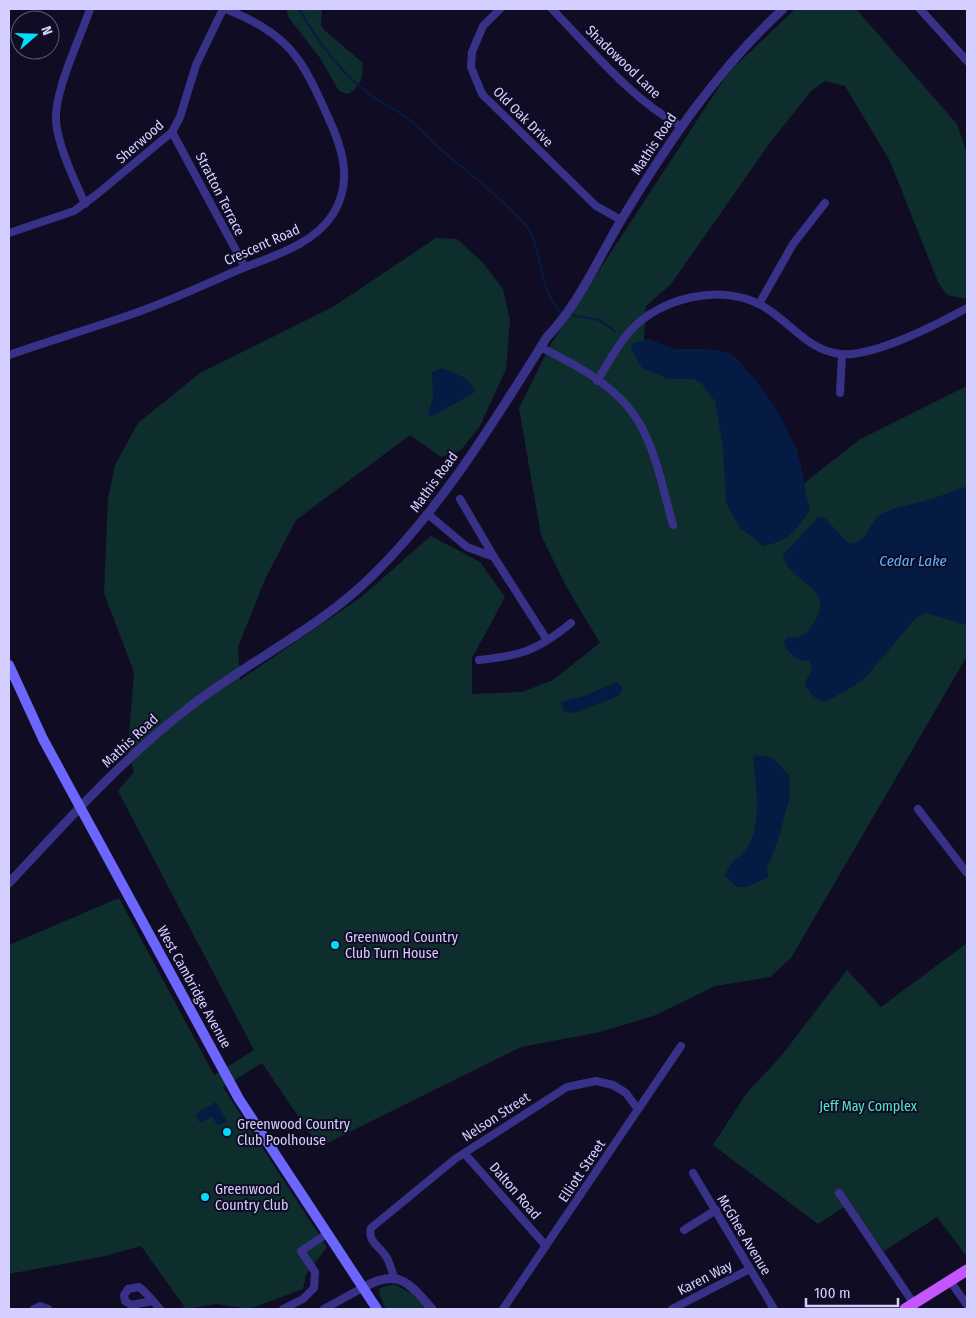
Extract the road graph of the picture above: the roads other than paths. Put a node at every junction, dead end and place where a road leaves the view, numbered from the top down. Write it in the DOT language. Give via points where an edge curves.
graph roads {
  1 [pos="90,9"];
  2 [pos="224,9"];
  3 [pos="500,9"];
  4 [pos="552,9"];
  5 [pos="783,9"];
  6 [pos="920,9"];
  7 [pos="967,61"];
  8 [pos="682,127"];
  9 [pos="172,132"];
  10 [pos="825,203"];
  11 [pos="85,204"];
  12 [pos="621,220"];
  13 [pos="9,233"];
  14 [pos="245,267"];
  15 [pos="760,304"];
  16 [pos="967,308"];
  17 [pos="540,347"];
  18 [pos="842,354"];
  19 [pos="9,355"];
  20 [pos="597,381"];
  21 [pos="840,393"];
  22 [pos="460,499"];
  23 [pos="429,515"];
  24 [pos="673,525"];
  25 [pos="494,556"];
  26 [pos="571,622"];
  27 [pos="547,640"];
  28 [pos="480,660"];
  29 [pos="9,665"];
  30 [pos="80,808"];
  31 [pos="918,809"];
  32 [pos="967,873"];
  33 [pos="9,883"];
  34 [pos="681,1046"];
  35 [pos="637,1108"];
  36 [pos="464,1153"];
  37 [pos="693,1173"];
  38 [pos="839,1193"];
  39 [pos="716,1210"];
  40 [pos="684,1230"];
  41 [pos="328,1234"];
  42 [pos="546,1246"];
  43 [pos="750,1269"];
  44 [pos="967,1270"];
  45 [pos="394,1277"];
  46 [pos="950,1281"];
  47 [pos="364,1287"];
  48 [pos="153,1301"];
  49 [pos="967,1305"];
  50 [pos="909,1307"];
  51 [pos="34,1309"];
  52 [pos="48,1309"];
  53 [pos="160,1309"];
  54 [pos="283,1309"];
  55 [pos="324,1309"];
  56 [pos="377,1309"];
  57 [pos="432,1309"];
  58 [pos="503,1309"];
  59 [pos="672,1309"];
  60 [pos="774,1309"];
  1 -- 11 [label="street" via="60,94 56,116 59,137"];
  2 -- 9 [label="street, Sherwood" via="196,65"];
  2 -- 14 [label="street, Crescent Road" via="265,27 298,57 338,138 344,164 341,198 324,226 301,242"];
  3 -- 12 [label="street, Old Oak Drive" via="483,26 472,52 471,67 482,94 596,206"];
  4 -- 8 [label="street, Shadowood Lane" via="637,96"];
  5 -- 8 [label="street, Mathis Road" via="735,55"];
  6 -- 7 [label="street"];
  8 -- 12 [label="street, Mathis Road"];
  9 -- 11 [label="street, Sherwood"];
  9 -- 14 [label="street, Stratton Terrace"];
  10 -- 15 [label="street" via="793,244"];
  11 -- 13 [label="street, Sherwood" via="59,218"];
  12 -- 17 [label="street, Mathis Road" via="576,299"];
  14 -- 19 [label="street, Crescent Road" via="139,312"];
  15 -- 18 [label="street" via="812,345"];
  15 -- 20 [label="street" via="711,295 665,306 631,330"];
  16 -- 18 [label="street" via="882,348 860,354"];
  17 -- 20 [label="street"];
  17 -- 23 [label="street, Mathis Road"];
  18 -- 21 [label="street"];
  20 -- 24 [label="street" via="621,399 642,428"];
  22 -- 25 [label="street"];
  23 -- 25 [label="street" via="467,547"];
  23 -- 30 [label="street, Mathis Road" via="356,591 187,709"];
  25 -- 27 [label="street"];
  26 -- 27 [label="street"];
  27 -- 28 [label="street" via="514,656"];
  29 -- 30 [label="main road, West Cambridge Avenue"];
  30 -- 33 [label="street, Mathis Road"];
  30 -- 41 [label="main road, West Cambridge Avenue" via="239,1099"];
  31 -- 32 [label="street"];
  34 -- 35 [label="street, Elliott Street"];
  35 -- 36 [label="street, Nelson Street" via="626,1093 613,1085 596,1081 577,1083 555,1093"];
  35 -- 42 [label="street, Elliott Street"];
  36 -- 42 [label="street, Dalton Road"];
  36 -- 45 [label="street, Nelson Street" via="372,1228 370,1235 387,1258"];
  37 -- 39 [label="street, McGhee Avenue"];
  38 -- 50 [label="street"];
  39 -- 40 [label="street"];
  39 -- 43 [label="street, McGhee Avenue"];
  41 -- 47 [label="main road, West Cambridge Avenue"];
  41 -- 54 [label="street" via="301,1250 315,1272 314,1288 303,1299"];
  42 -- 58 [label="street, Elliott Street"];
  43 -- 59 [label="street, Karen Way"];
  43 -- 60 [label="street, McGhee Avenue"];
  44 -- 46 [label="main road"];
  45 -- 47 [label="street"];
  45 -- 57 [label="street" via="412,1286"];
  46 -- 49 [label="street"];
  46 -- 50 [label="main road"];
  47 -- 55 [label="street"];
  47 -- 56 [label="main road, West Cambridge Avenue"];
  48 -- 53 [label="street"];
  51 -- 52 [label="street" via="40,1306"];
}
